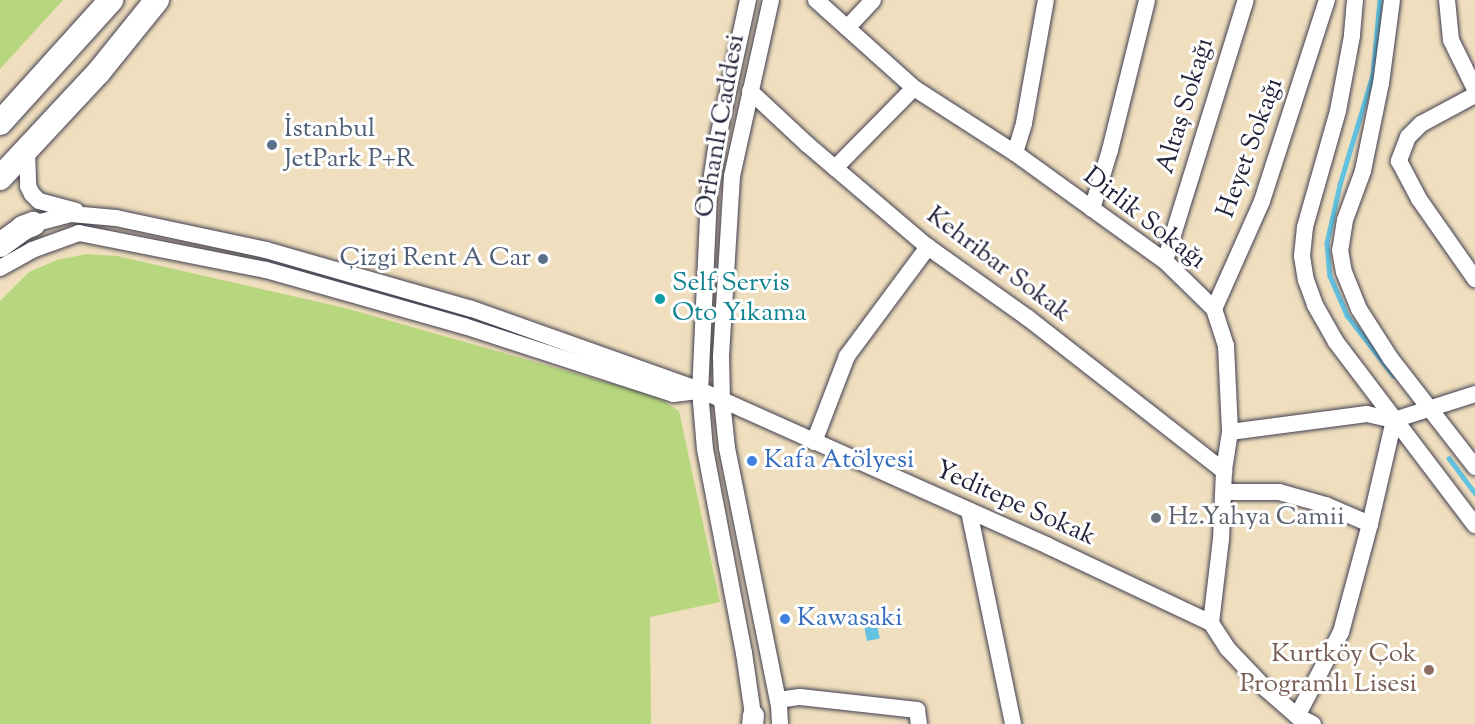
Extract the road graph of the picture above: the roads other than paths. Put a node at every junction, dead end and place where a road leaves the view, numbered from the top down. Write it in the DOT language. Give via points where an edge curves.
graph roads {
  1 [pos="111,0"];
  2 [pos="157,0"];
  3 [pos="748,0"];
  4 [pos="771,0"];
  5 [pos="816,0"];
  6 [pos="873,0"];
  7 [pos="1046,0"];
  8 [pos="1147,0"];
  9 [pos="1246,0"];
  10 [pos="1327,0"];
  11 [pos="1355,0"];
  12 [pos="1392,0"];
  13 [pos="1447,0"];
  14 [pos="847,28"];
  15 [pos="914,88"];
  16 [pos="1475,89"];
  17 [pos="750,91"];
  18 [pos="1475,95"];
  19 [pos="0,123"];
  20 [pos="27,151"];
  21 [pos="1015,153"];
  22 [pos="835,168"];
  23 [pos="0,178"];
  24 [pos="1092,209"];
  25 [pos="94,216"];
  26 [pos="33,224"];
  27 [pos="0,245"];
  28 [pos="928,247"];
  29 [pos="266,250"];
  30 [pos="1165,261"];
  31 [pos="0,268"];
  32 [pos="266,270"];
  33 [pos="1475,279"];
  34 [pos="472,309"];
  35 [pos="1214,309"];
  36 [pos="464,326"];
  37 [pos="699,390"];
  38 [pos="1475,394"];
  39 [pos="722,401"];
  40 [pos="1432,408"];
  41 [pos="1394,420"];
  42 [pos="1230,432"];
  43 [pos="814,442"];
  44 [pos="1475,467"];
  45 [pos="1224,471"];
  46 [pos="1224,492"];
  47 [pos="969,511"];
  48 [pos="1370,524"];
  49 [pos="1475,525"];
  50 [pos="1211,623"];
  51 [pos="778,700"];
  52 [pos="1297,716"];
  53 [pos="753,721"];
  54 [pos="780,724"];
  55 [pos="919,724"];
  56 [pos="1013,724"];
  57 [pos="1313,724"];
  1 -- 19 [label="highway"];
  2 -- 20 [label="highway"];
  3 -- 37 [label="street, Orhanlı Caddesi" via="709,195"];
  4 -- 17 [label="street, Orhanlı Caddesi"];
  5 -- 14 [label="street, Dirlik Sokağı"];
  6 -- 14 [label="street"];
  7 -- 21 [label="street"];
  8 -- 24 [label="street"];
  9 -- 30 [label="street, Altaş Sokağı"];
  10 -- 35 [label="street, Heyet Sokağı" via="1262,201"];
  11 -- 41 [label="street" via="1340,101 1314,191 1302,256 1315,304 1327,329"];
  12 -- 40 [label="street" via="1381,83 1363,171 1345,220 1340,250 1359,309 1391,359"];
  13 -- 16 [label="street" via="1452,40"];
  14 -- 15 [label="street, Dirlik Sokağı"];
  15 -- 21 [label="street, Dirlik Sokağı"];
  15 -- 22 [label="street"];
  17 -- 22 [label="street, Kehribar Sokak"];
  17 -- 39 [label="street, Orhanlı Caddesi" via="728,211"];
  18 -- 33 [label="street" via="1421,124 1408,137 1399,160 1419,199"];
  20 -- 23 [label="highway"];
  20 -- 25 [label="street" via="32,195 52,206"];
  21 -- 24 [label="street, Dirlik Sokağı"];
  22 -- 28 [label="street, Kehribar Sokak"];
  24 -- 30 [label="street, Dirlik Sokağı"];
  25 -- 26 [label="street" via="71,214"];
  25 -- 29 [label="street, Yeditepe Sokak"];
  26 -- 27 [label="highway"];
  28 -- 43 [label="street" via="847,356"];
  28 -- 45 [label="street, Kehribar Sokak" via="1028,318"];
  29 -- 32 [label="street"];
  29 -- 34 [label="street, Yeditepe Sokak"];
  30 -- 35 [label="street, Dirlik Sokağı"];
  31 -- 32 [label="street" via="32,250 80,233"];
  32 -- 36 [label="street"];
  34 -- 36 [label="street"];
  34 -- 37 [label="street, Yeditepe Sokak"];
  35 -- 42 [label="street, Dirlik Sokağı" via="1226,346"];
  36 -- 37 [label="street" via="673,394"];
  37 -- 39 [label="street, Yeditepe Sokak"];
  37 -- 53 [label="street, Orhanlı Caddesi" via="705,449 742,641"];
  38 -- 40 [label="street"];
  39 -- 43 [label="street, Yeditepe Sokak"];
  39 -- 51 [label="street, Orhanlı Caddesi" via="727,448"];
  40 -- 41 [label="street"];
  40 -- 44 [label="street"];
  41 -- 42 [label="street" via="1367,414"];
  41 -- 48 [label="street"];
  41 -- 49 [label="street"];
  42 -- 45 [label="street, Dirlik Sokağı"];
  43 -- 47 [label="street, Yeditepe Sokak"];
  45 -- 46 [label="street, Dirlik Sokağı"];
  46 -- 48 [label="street" via="1279,492 1326,505"];
  46 -- 50 [label="street, Dirlik Sokağı"];
  47 -- 50 [label="street, Yeditepe Sokak"];
  47 -- 56 [label="street"];
  48 -- 52 [label="street" via="1341,632"];
  50 -- 52 [label="street" via="1227,648"];
  51 -- 54 [label="street, Orhanlı Caddesi"];
  51 -- 55 [label="street" via="801,697 917,710"];
  52 -- 57 [label="street"];
}
